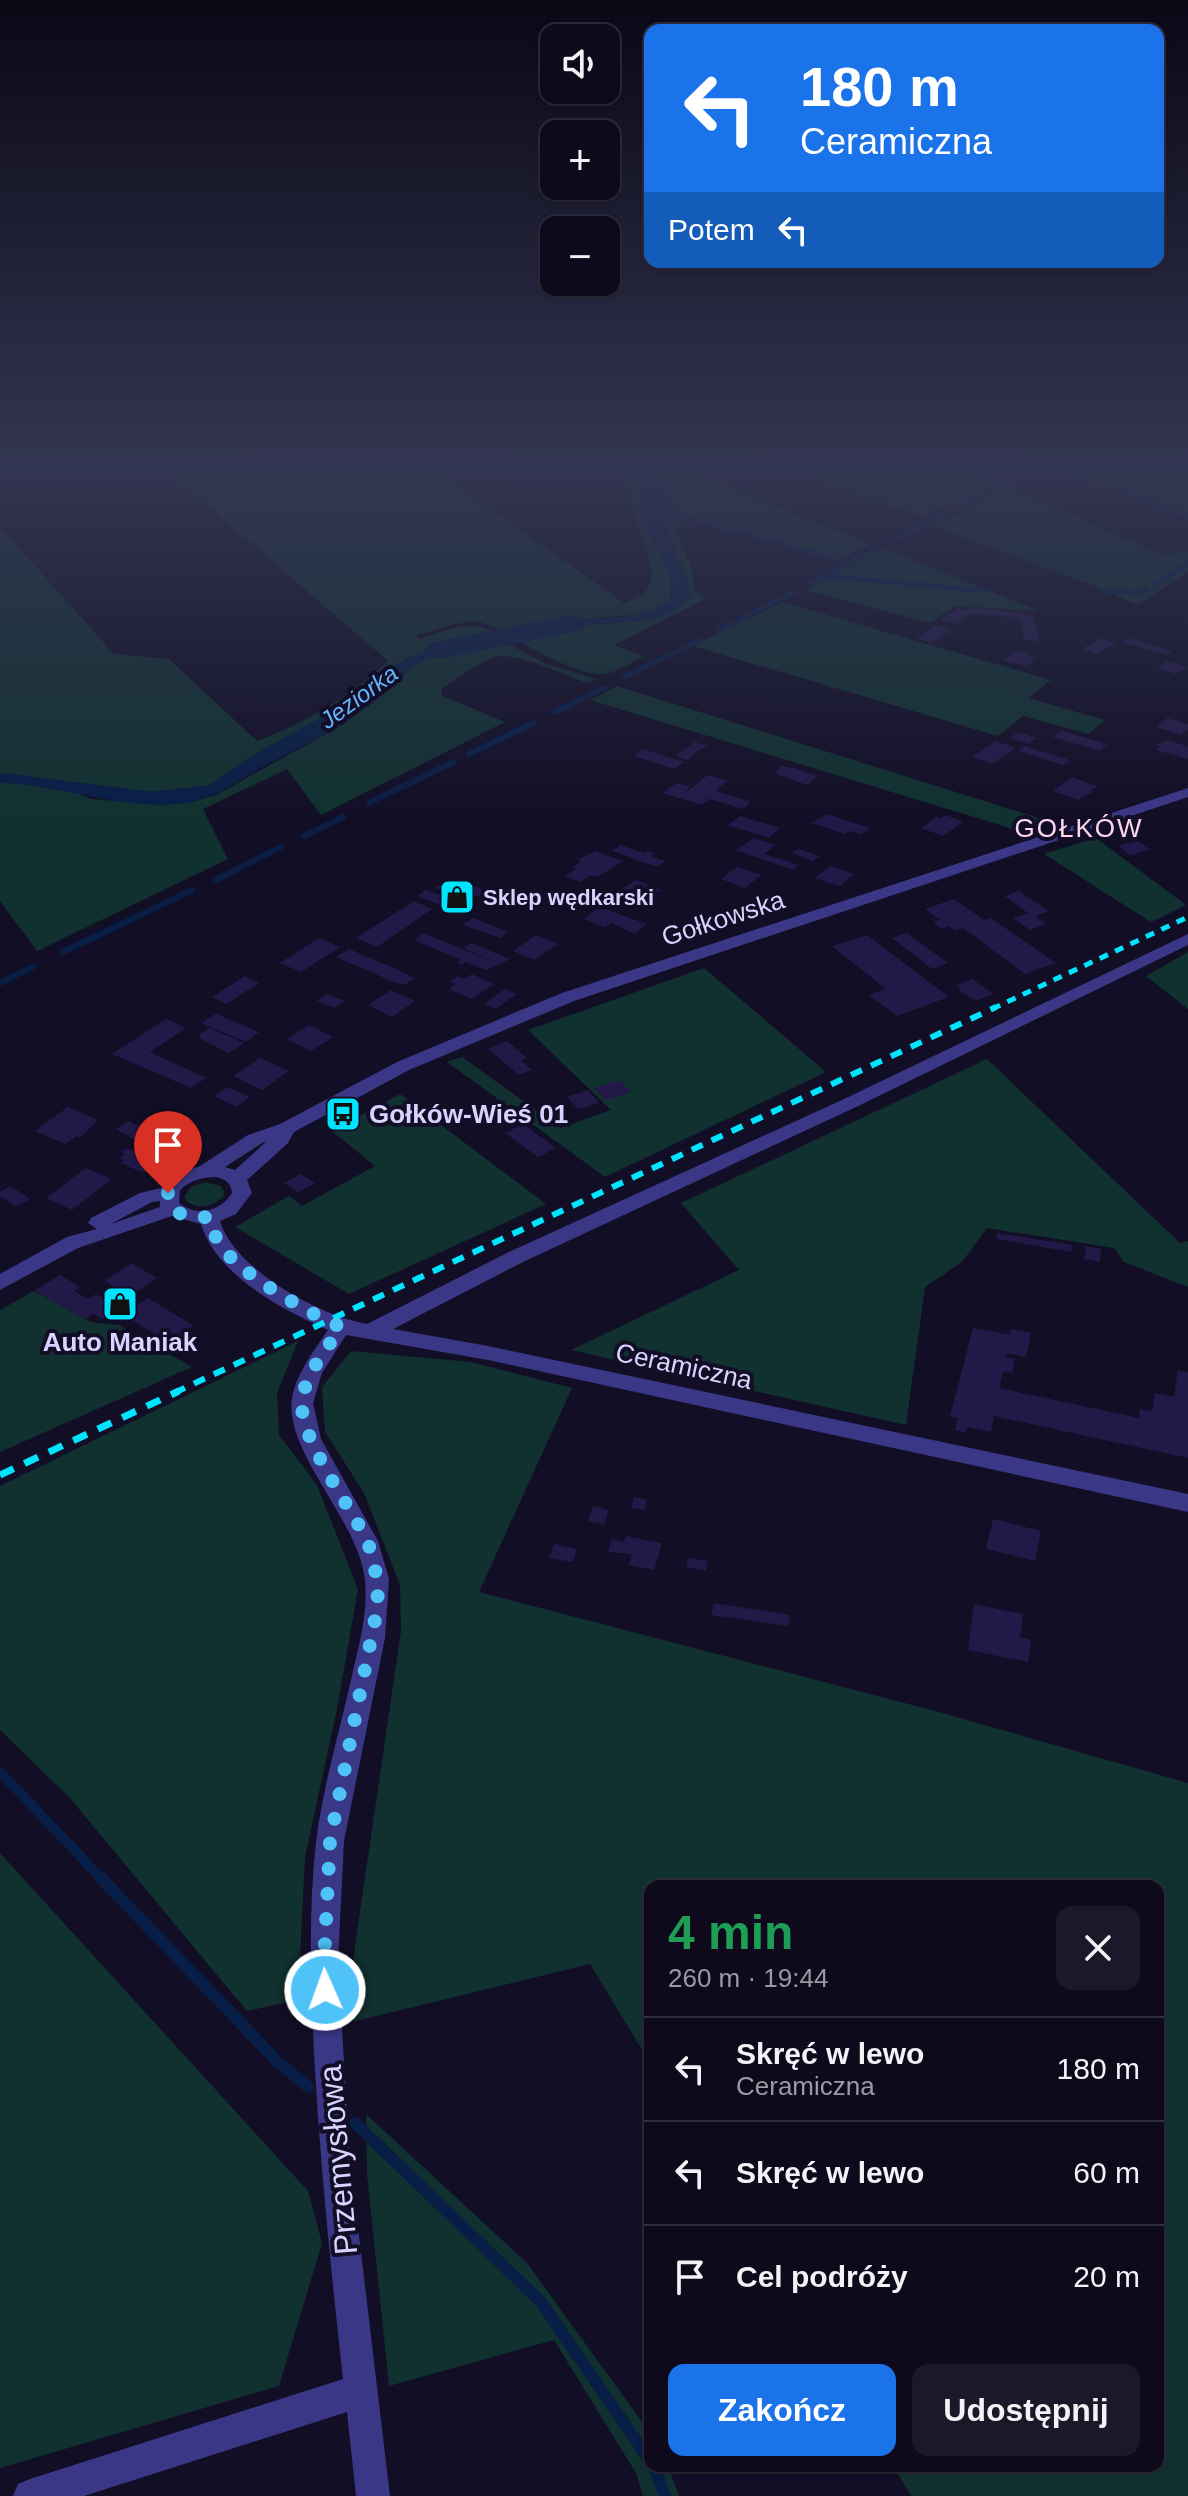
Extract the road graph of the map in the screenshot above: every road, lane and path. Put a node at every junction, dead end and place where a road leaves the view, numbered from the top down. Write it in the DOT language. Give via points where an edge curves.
graph roads {
  1 [pos="1188,792"];
  2 [pos="1188,939"];
  3 [pos="287,1128"];
  4 [pos="206,1171"];
  5 [pos="237,1178"];
  6 [pos="171,1201"];
  7 [pos="209,1217"];
  8 [pos="0,1283"];
  9 [pos="341,1327"];
  10 [pos="368,1333"];
  11 [pos="1188,1503"];
  12 [pos="362,2390"];
  13 [pos="30,2496"];
  14 [pos="373,2496"];
  1 -- 3 [label="street, Gołkowska" via="568,997 403,1066"];
  2 -- 10 [label="street" via="516,1257"];
  3 -- 4 [label="street, Gołkowska" via="255,1139"];
  3 -- 5 [label="street, Gołkowska"];
  4 -- 5 [label="street"];
  4 -- 6 [label="street" via="182,1178"];
  5 -- 7 [label="street" via="242,1185 239,1201"];
  6 -- 7 [label="street" via="185,1216"];
  6 -- 8 [label="street" via="74,1242"];
  7 -- 9 [label="street, Ceramiczna" via="230,1257"];
  9 -- 10 [label="street, Ceramiczna"];
  9 -- 12 [label="street, Przemysłowa" via="307,1382 302,1403 309,1437 367,1540 377,1580 373,1638 330,1841 324,1962 335,2160"];
  10 -- 11 [label="street, Ceramiczna" via="488,1353"];
  12 -- 13 [label="street"];
  12 -- 14 [label="street, Przemysłowa"];
}
